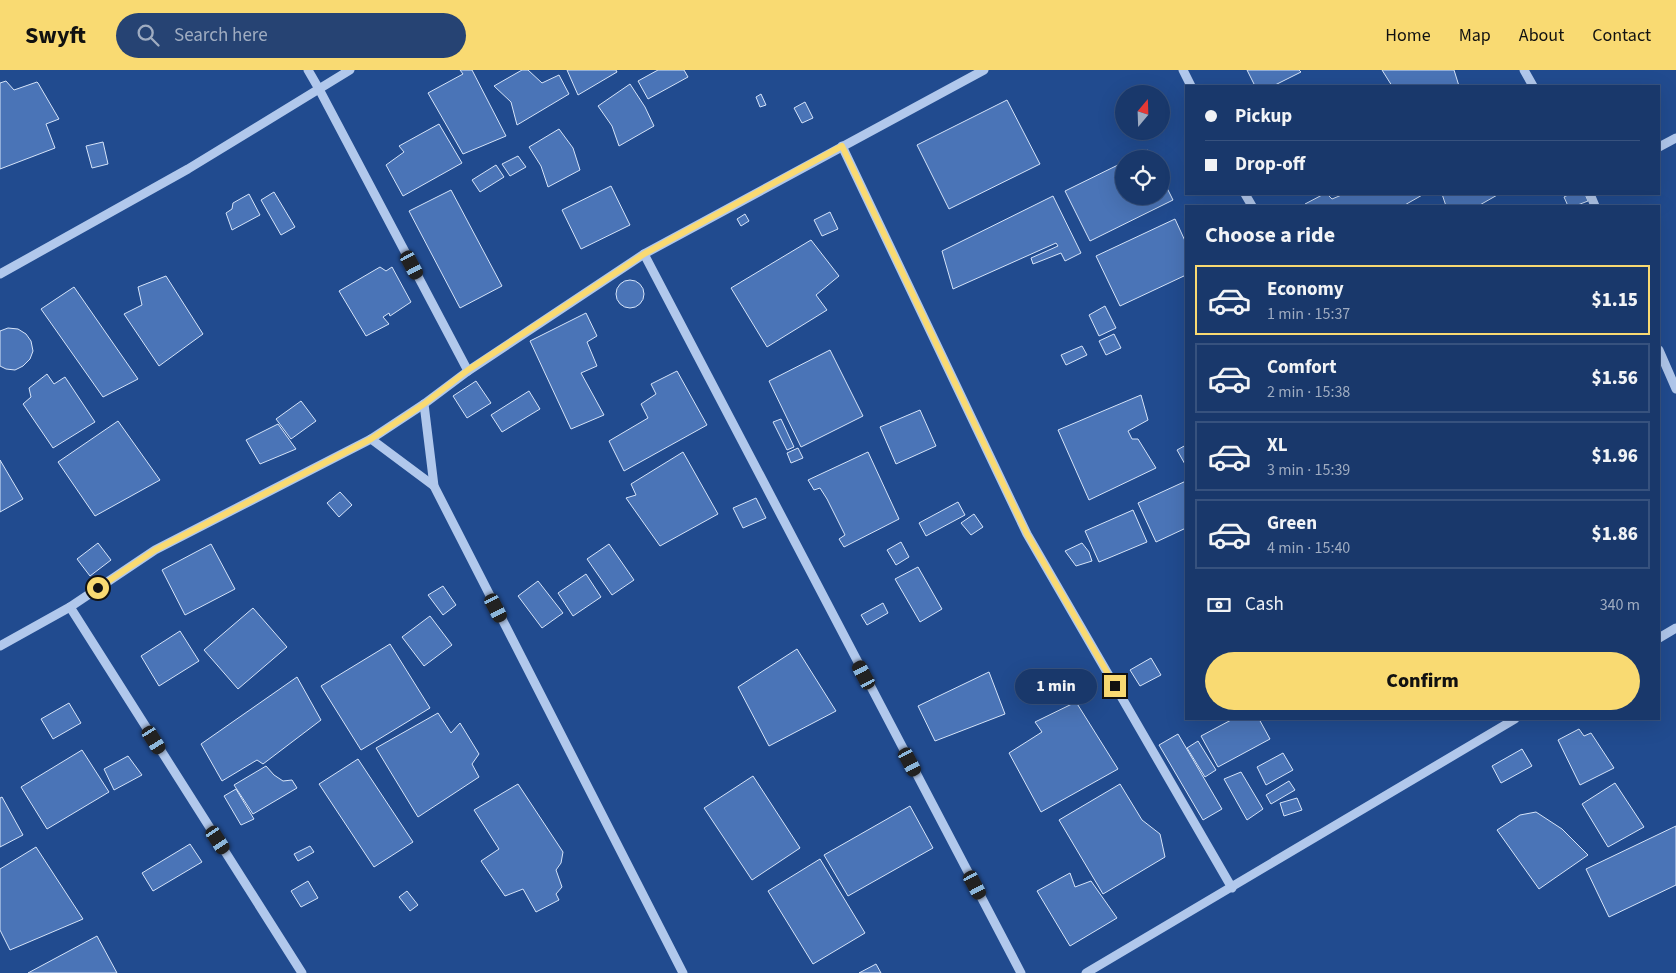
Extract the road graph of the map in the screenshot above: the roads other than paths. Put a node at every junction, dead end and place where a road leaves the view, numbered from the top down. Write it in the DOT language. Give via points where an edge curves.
graph roads {
  1 [pos="308,70"];
  2 [pos="350,70"];
  3 [pos="984,70"];
  4 [pos="1183,70"];
  5 [pos="1524,70"];
  6 [pos="1190,85"];
  7 [pos="1532,85"];
  8 [pos="319,89"];
  9 [pos="1676,138"];
  10 [pos="842,146"];
  11 [pos="1660,146"];
  12 [pos="644,254"];
  13 [pos="0,274"];
  14 [pos="1660,352"];
  15 [pos="468,370"];
  16 [pos="1676,389"];
  17 [pos="424,404"];
  18 [pos="371,439"];
  19 [pos="434,486"];
  20 [pos="70,606"];
  21 [pos="1676,628"];
  22 [pos="1660,637"];
  23 [pos="0,646"];
  24 [pos="1513,720"];
  25 [pos="1232,888"];
  26 [pos="302,973"];
  27 [pos="683,973"];
  28 [pos="1021,973"];
  29 [pos="1086,973"];
  1 -- 8 [label="street"];
  2 -- 8 [label="street"];
  3 -- 10 [label="street"];
  4 -- 6 [label="street"];
  5 -- 7 [label="street"];
  8 -- 13 [label="street" via="188,169"];
  8 -- 15 [label="street"];
  9 -- 11 [label="street"];
  10 -- 12 [label="street"];
  10 -- 25 [label="street" via="1027,534"];
  12 -- 15 [label="street"];
  12 -- 28 [label="street"];
  14 -- 16 [label="street"];
  15 -- 17 [label="street"];
  17 -- 18 [label="street"];
  17 -- 19 [label="street"];
  18 -- 19 [label="street"];
  18 -- 20 [label="street" via="155,550"];
  19 -- 27 [label="street"];
  20 -- 23 [label="street"];
  20 -- 26 [label="street"];
  21 -- 22 [label="street"];
  24 -- 25 [label="street"];
  25 -- 29 [label="street"];
}
